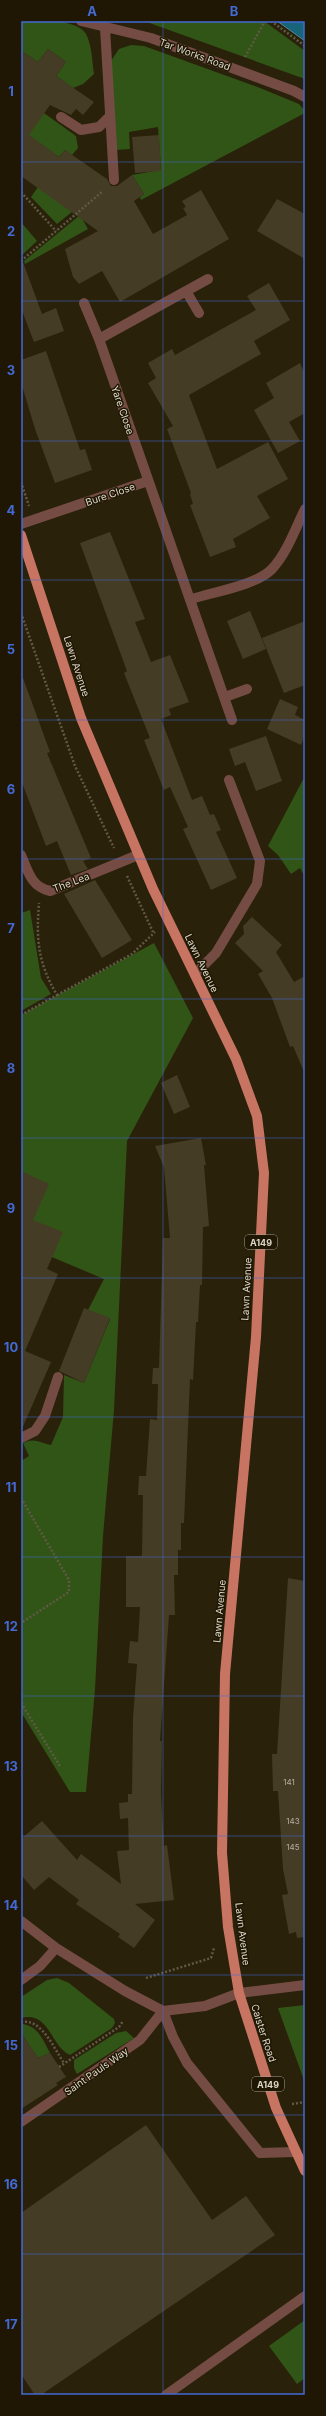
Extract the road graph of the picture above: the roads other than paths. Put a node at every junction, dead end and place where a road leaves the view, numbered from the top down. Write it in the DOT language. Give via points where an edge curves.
graph roads {
  1 [pos="81,21"];
  2 [pos="105,28"];
  3 [pos="305,97"];
  4 [pos="110,116"];
  5 [pos="61,118"];
  6 [pos="114,180"];
  7 [pos="208,279"];
  8 [pos="186,291"];
  9 [pos="84,303"];
  10 [pos="199,313"];
  11 [pos="99,339"];
  12 [pos="148,481"];
  13 [pos="305,509"];
  14 [pos="21,524"];
  15 [pos="21,535"];
  16 [pos="192,599"];
  17 [pos="247,689"];
  18 [pos="225,697"];
  19 [pos="232,720"];
  20 [pos="229,780"];
  21 [pos="21,855"];
  22 [pos="138,855"];
  23 [pos="194,974"];
  24 [pos="58,1377"];
  25 [pos="21,1438"];
  26 [pos="21,1921"];
  27 [pos="56,1948"];
  28 [pos="21,1980"];
  29 [pos="305,1985"];
  30 [pos="239,1993"];
  31 [pos="163,2011"];
  32 [pos="21,2122"];
  33 [pos="295,2152"];
  34 [pos="305,2171"];
  35 [pos="305,2296"];
  36 [pos="171,2394"];
  1 -- 2 [label="street, Tar Works Road"];
  2 -- 3 [label="street, Tar Works Road" via="151,38"];
  2 -- 4 [label="street"];
  4 -- 5 [label="street" via="99,126 81,130"];
  4 -- 6 [label="street"];
  7 -- 8 [label="street"];
  8 -- 10 [label="street"];
  8 -- 11 [label="street"];
  9 -- 11 [label="street, Yare Close"];
  11 -- 12 [label="street, Yare Close"];
  12 -- 14 [label="street, Bure Close"];
  12 -- 16 [label="street, Bure Close"];
  13 -- 16 [label="street" via="279,560 271,570 260,578"];
  15 -- 22 [label="main road, Lawn Avenue / A149" via="81,718"];
  16 -- 18 [label="street, Bure Close"];
  17 -- 18 [label="street"];
  18 -- 19 [label="street, Bure Close"];
  20 -- 23 [label="street" via="260,861 257,884 216,953"];
  21 -- 22 [label="street, The Lea" via="32,881 39,889 50,891"];
  22 -- 23 [label="main road, Lawn Avenue / A149"];
  23 -- 30 [label="main road, Lawn Avenue / A149" via="236,1060 257,1116 264,1173 256,1337 225,1689 222,1853 228,1927"];
  24 -- 25 [label="street" via="45,1416 35,1431"];
  26 -- 27 [label="street"];
  27 -- 28 [label="street" via="40,1966"];
  27 -- 31 [label="street" via="125,1991"];
  29 -- 30 [label="street"];
  30 -- 31 [label="street" via="205,2006"];
  30 -- 33 [label="main road, Caister Road / A149" via="276,2108"];
  31 -- 32 [label="street, Saint Pauls Way" via="140,2040"];
  31 -- 33 [label="street" via="187,2063 260,2153"];
  33 -- 34 [label="main road, Caister Road / A149"];
  35 -- 36 [label="street"];
}
